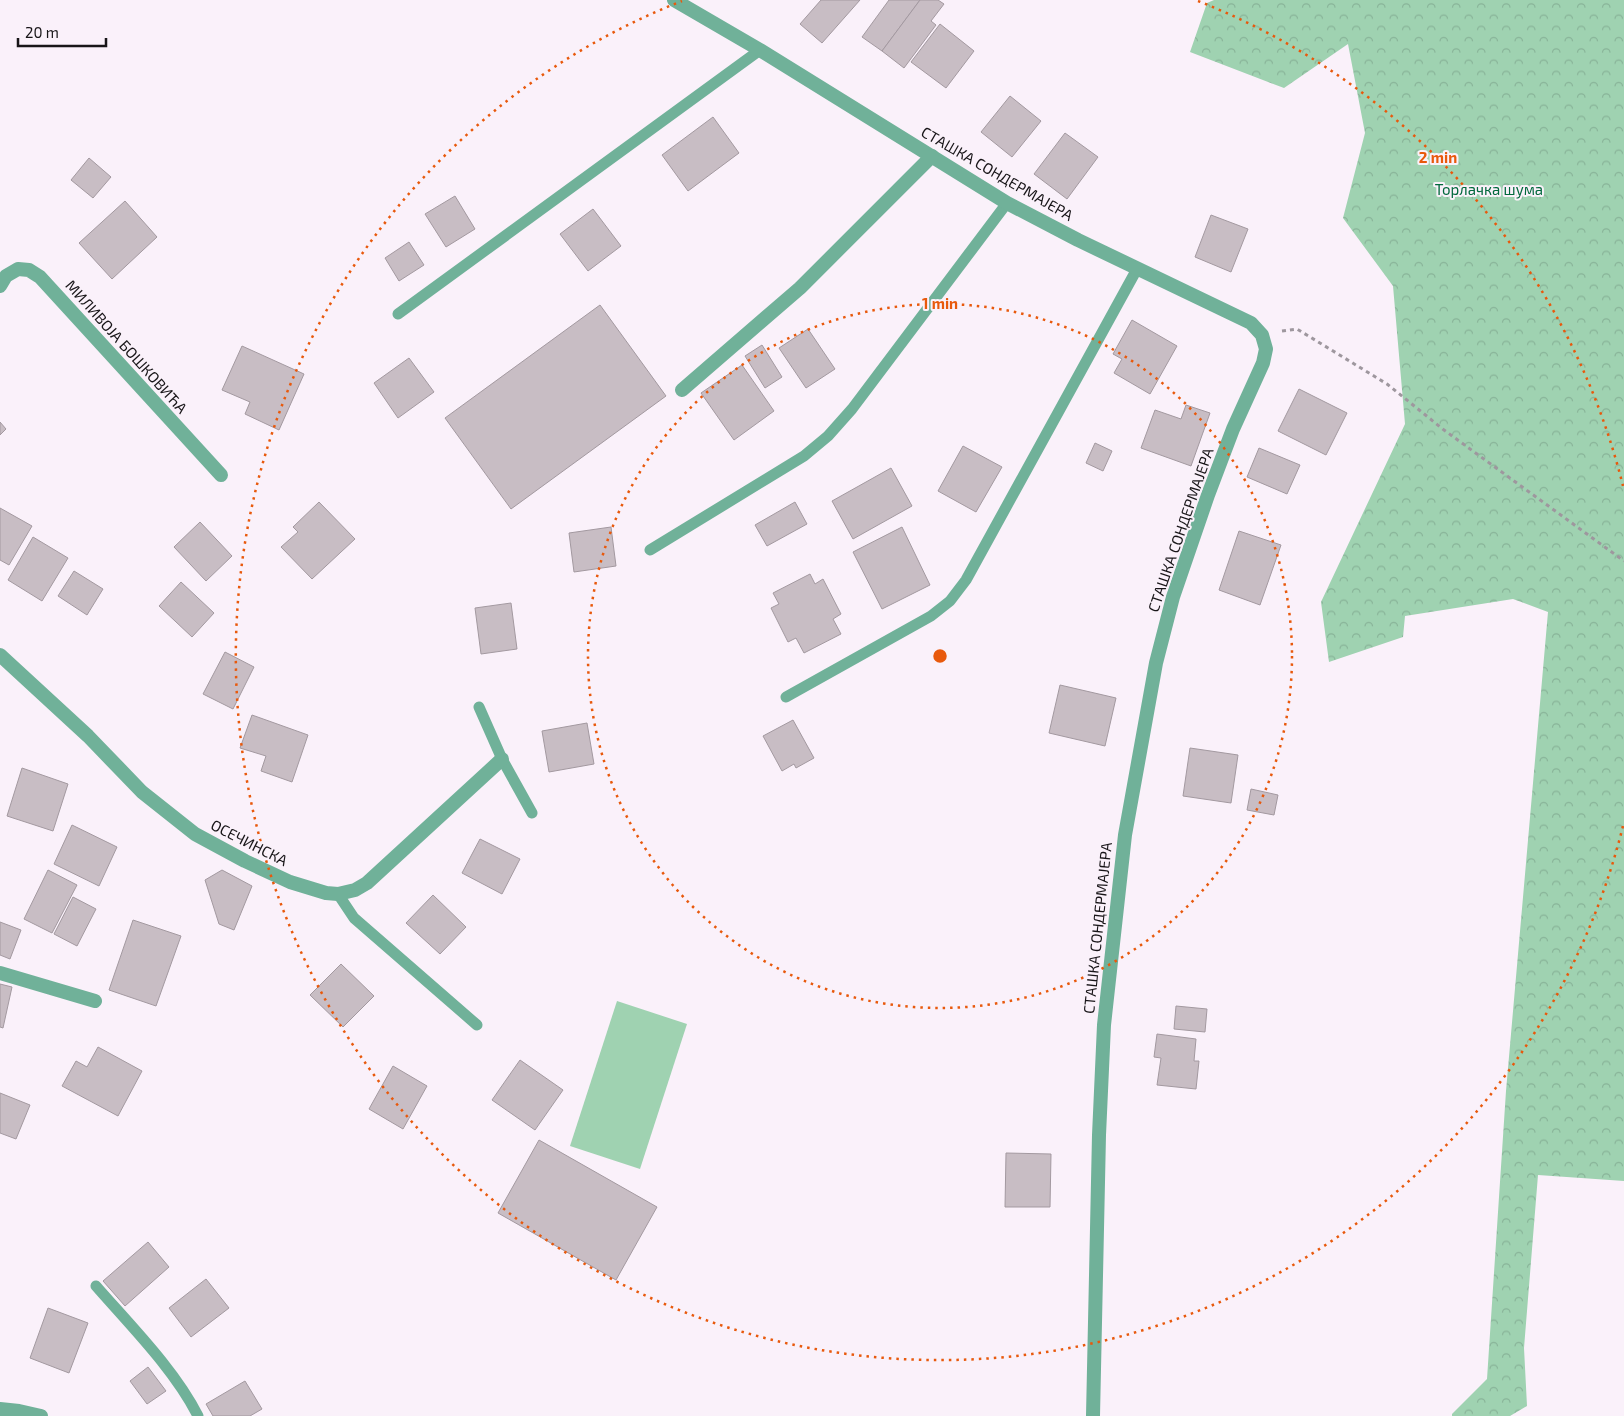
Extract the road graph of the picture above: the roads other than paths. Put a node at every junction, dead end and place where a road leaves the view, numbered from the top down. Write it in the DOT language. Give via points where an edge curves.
graph roads {
  1 [pos="674,0"];
  2 [pos="760,50"];
  3 [pos="932,156"];
  4 [pos="1007,203"];
  5 [pos="1136,269"];
  6 [pos="0,286"];
  7 [pos="398,314"];
  8 [pos="682,390"];
  9 [pos="222,475"];
  10 [pos="650,550"];
  11 [pos="0,655"];
  12 [pos="786,696"];
  13 [pos="479,707"];
  14 [pos="502,759"];
  15 [pos="532,814"];
  16 [pos="338,894"];
  17 [pos="0,973"];
  18 [pos="95,1002"];
  19 [pos="477,1025"];
  20 [pos="96,1286"];
  21 [pos="0,1409"];
  22 [pos="41,1416"];
  23 [pos="198,1416"];
  24 [pos="1093,1416"];
  1 -- 2 [label="street, СТАШКА СОНДЕРМАЈЕРА"];
  2 -- 3 [label="street, СТАШКА СОНДЕРМАЈЕРА"];
  2 -- 7 [label="lane"];
  3 -- 4 [label="street, СТАШКА СОНДЕРМАЈЕРА"];
  3 -- 8 [label="street" via="800,288"];
  4 -- 5 [label="street, СТАШКА СОНДЕРМАЈЕРА"];
  4 -- 10 [label="lane" via="852,409 828,436 804,456"];
  5 -- 12 [label="lane" via="966,580 950,601 931,616"];
  5 -- 24 [label="street, СТАШКА СОНДЕРМАЈЕРА" via="1251,323 1262,334 1266,349 1208,495 1173,597 1156,663 1125,835 1104,1025"];
  6 -- 9 [label="street, МИЛИВОЈА БОШКОВИЋА" via="6,276 18,269 29,270 40,277"];
  11 -- 16 [label="street, ОСЕЧИНСКА" via="88,736 142,792 195,834 290,882"];
  13 -- 14 [label="lane"];
  14 -- 15 [label="lane"];
  14 -- 16 [label="street, ОСЕЧИНСКА" via="367,883"];
  16 -- 19 [label="lane" via="354,918"];
  17 -- 18 [label="street"];
  20 -- 23 [label="lane" via="176,1379"];
  21 -- 22 [label="street"];
}
